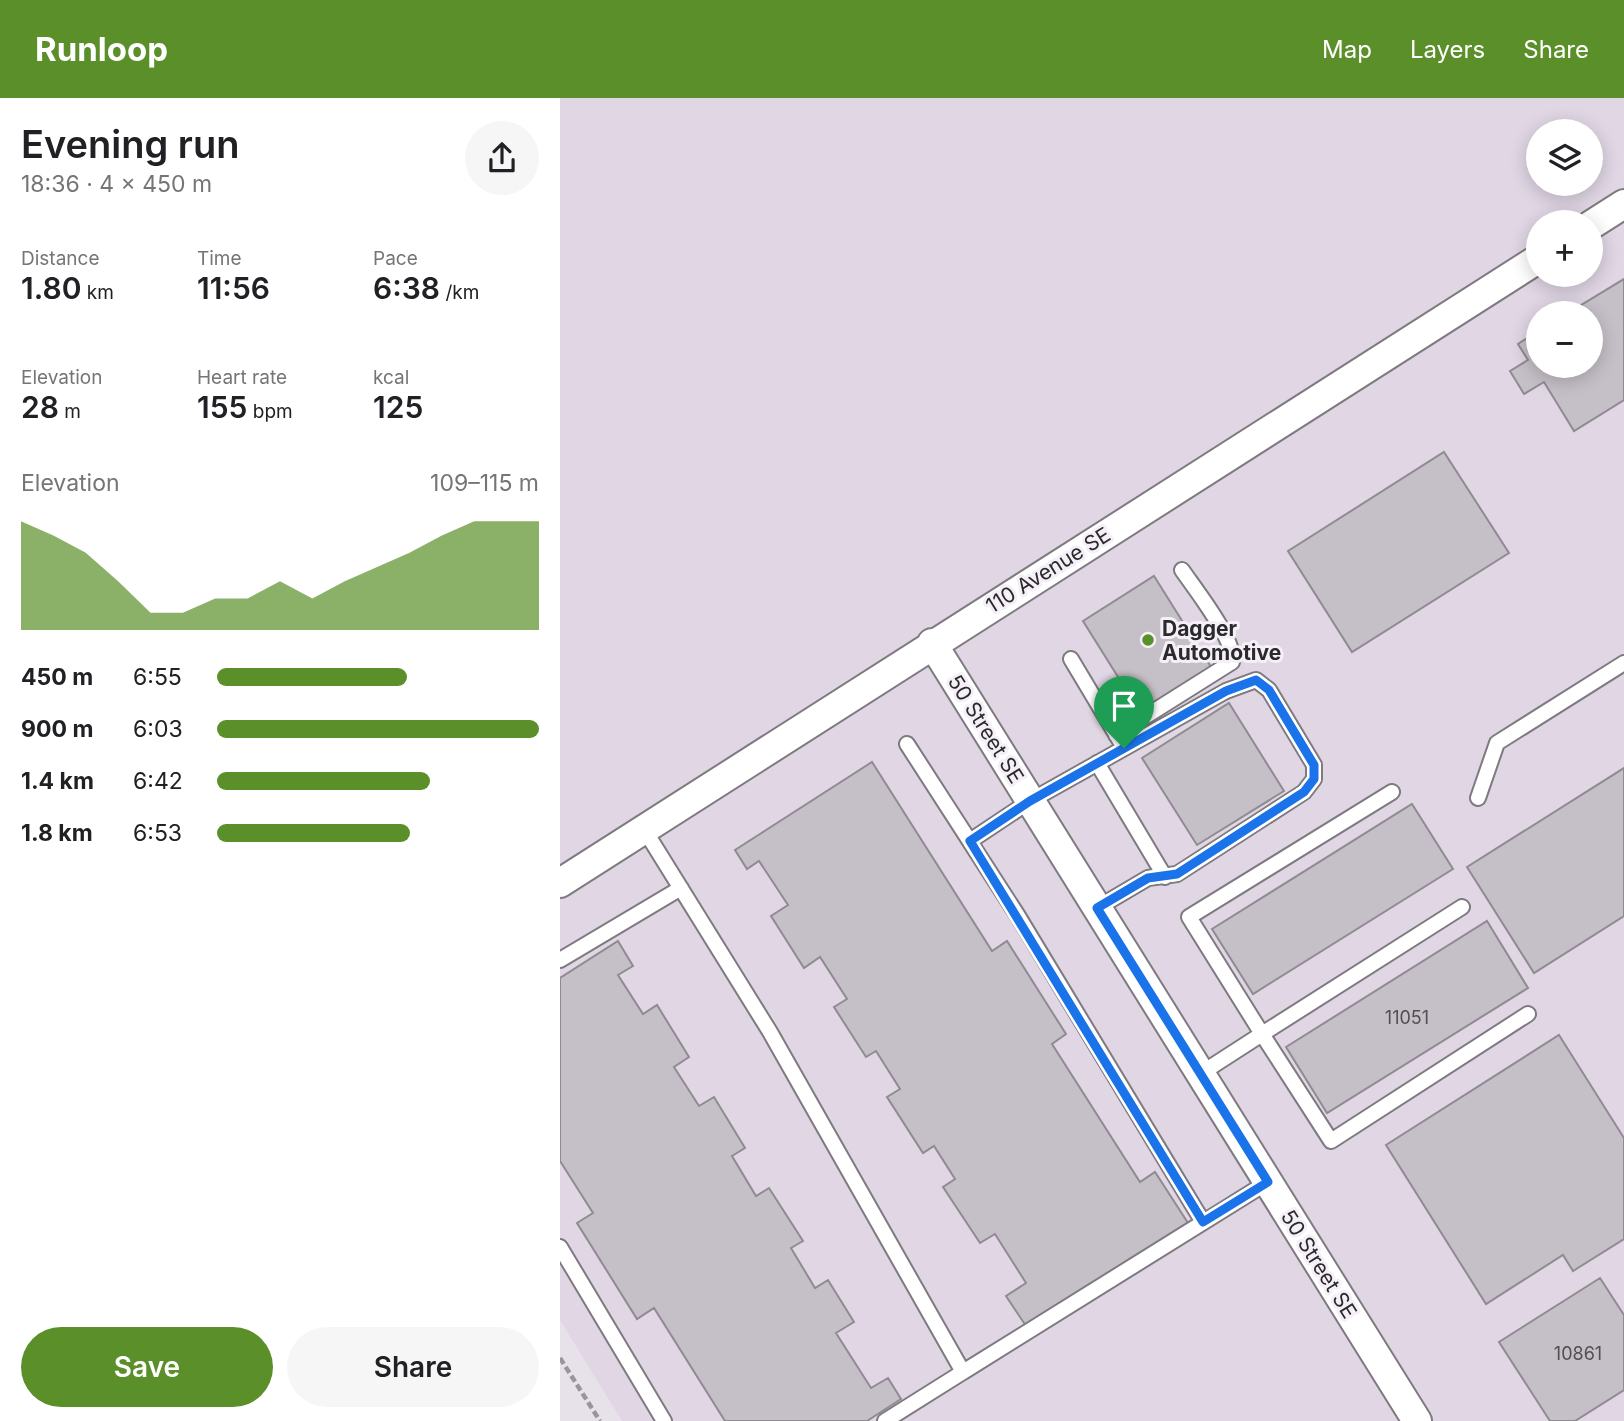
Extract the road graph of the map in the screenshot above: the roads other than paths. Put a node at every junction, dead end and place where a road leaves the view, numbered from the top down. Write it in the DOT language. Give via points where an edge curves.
graph roads {
  1 [pos="1624,204"];
  2 [pos="1603,217"];
  3 [pos="1526,267"];
  4 [pos="1182,570"];
  5 [pos="932,643"];
  6 [pos="1071,659"];
  7 [pos="1624,663"];
  8 [pos="1120,741"];
  9 [pos="907,744"];
  10 [pos="1097,763"];
  11 [pos="1392,792"];
  12 [pos="1478,798"];
  13 [pos="1030,801"];
  14 [pos="644,829"];
  15 [pos="970,841"];
  16 [pos="1165,877"];
  17 [pos="560,883"];
  18 [pos="681,888"];
  19 [pos="1462,907"];
  20 [pos="1097,908"];
  21 [pos="560,960"];
  22 [pos="1528,1014"];
  23 [pos="1262,1034"];
  24 [pos="1200,1074"];
  25 [pos="1268,1182"];
  26 [pos="1203,1222"];
  27 [pos="560,1247"];
  28 [pos="964,1372"];
  29 [pos="664,1421"];
  30 [pos="885,1421"];
  31 [pos="1417,1421"];
  1 -- 2 [label="street"];
  3 -- 5 [label="street, 110 Avenue SE"];
  4 -- 8 [label="lane" via="1227,639 1234,654 1232,662"];
  5 -- 13 [label="street, 50 Street SE"];
  5 -- 14 [label="street, 110 Avenue SE"];
  6 -- 8 [label="lane"];
  7 -- 12 [label="lane" via="1497,743"];
  8 -- 10 [label="lane"];
  8 -- 16 [label="lane" via="1256,680 1269,690 1314,765 1314,779 1304,792 1177,874"];
  9 -- 15 [label="lane"];
  10 -- 13 [label="lane"];
  10 -- 16 [label="lane"];
  11 -- 23 [label="lane" via="1189,917"];
  13 -- 15 [label="lane"];
  13 -- 20 [label="street, 50 Street SE"];
  14 -- 17 [label="street, 110 Avenue SE"];
  14 -- 18 [label="lane"];
  15 -- 26 [label="lane"];
  16 -- 20 [label="lane" via="1148,878"];
  18 -- 21 [label="lane"];
  18 -- 28 [label="lane" via="770,1032"];
  19 -- 23 [label="lane"];
  20 -- 24 [label="street, 50 Street SE"];
  22 -- 23 [label="lane" via="1331,1142"];
  23 -- 24 [label="lane"];
  24 -- 25 [label="street, 50 Street SE"];
  25 -- 26 [label="lane"];
  25 -- 31 [label="street, 50 Street SE"];
  26 -- 28 [label="lane"];
  27 -- 29 [label="lane"];
  28 -- 30 [label="lane"];
}
